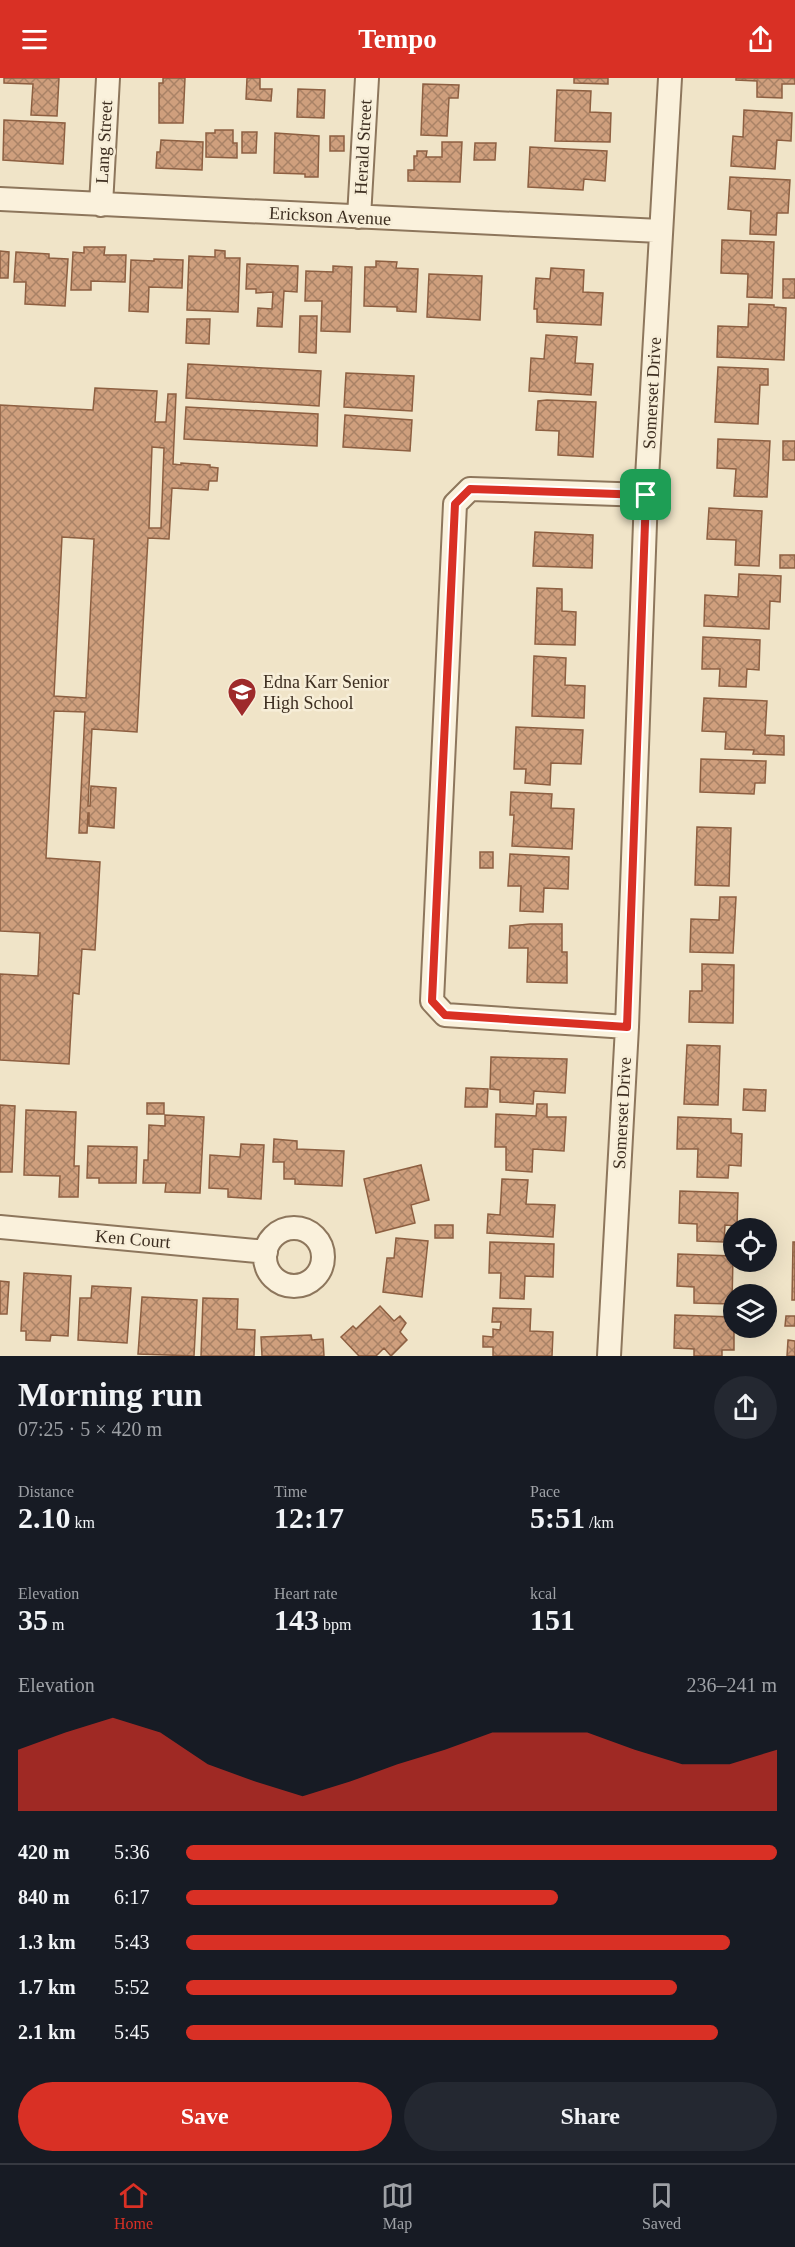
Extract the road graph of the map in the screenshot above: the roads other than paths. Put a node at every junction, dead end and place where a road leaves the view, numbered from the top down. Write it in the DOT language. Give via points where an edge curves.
graph roads {
  1 [pos="108,78"];
  2 [pos="367,78"];
  3 [pos="670,78"];
  4 [pos="0,200"];
  5 [pos="101,205"];
  6 [pos="359,217"];
  7 [pos="660,231"];
  8 [pos="646,495"];
  9 [pos="627,1027"];
  10 [pos="0,1227"];
  11 [pos="266,1252"];
  12 [pos="609,1356"];
  1 -- 5 [label="street, Lang Street"];
  2 -- 6 [label="street, Herald Street"];
  3 -- 7 [label="street, Somerset Drive"];
  4 -- 5 [label="street, Erickson Avenue"];
  5 -- 6 [label="street, Erickson Avenue"];
  6 -- 7 [label="street, Erickson Avenue"];
  7 -- 8 [label="street, Somerset Drive"];
  8 -- 9 [label="street, Somerset Drive"];
  8 -- 9 [label="street" via="470,489 455,504 432,1001 445,1015"];
  9 -- 12 [label="street, Somerset Drive"];
  10 -- 11 [label="street, Ken Court"];
}
